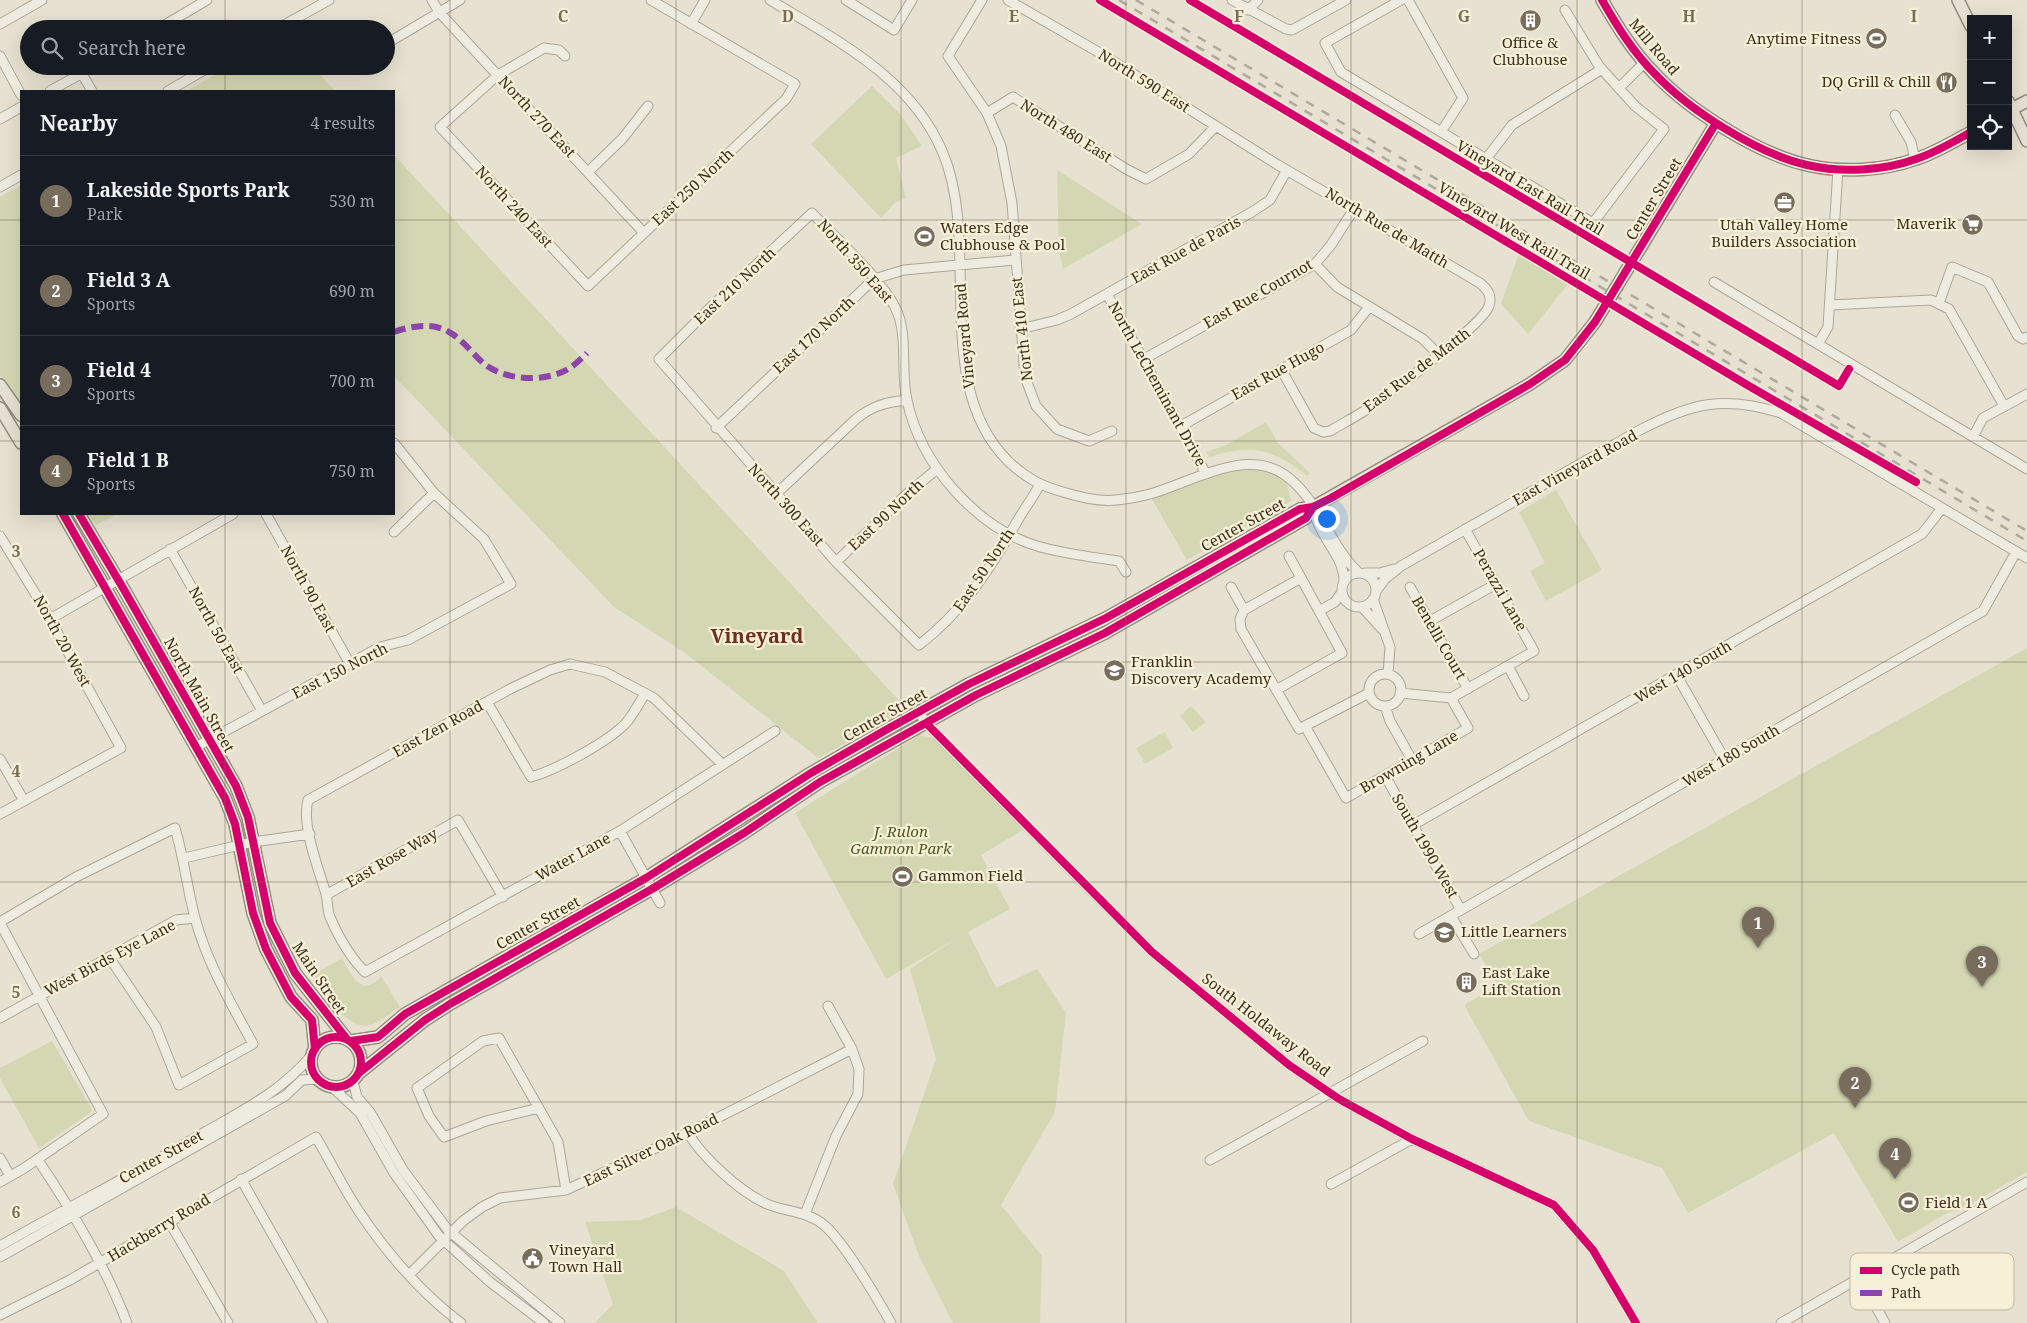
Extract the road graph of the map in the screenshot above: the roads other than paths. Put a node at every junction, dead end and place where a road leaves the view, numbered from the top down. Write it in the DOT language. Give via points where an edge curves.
graph roads {
  1 [pos="42,0"];
  2 [pos="187,0"];
  3 [pos="207,0"];
  4 [pos="329,0"];
  5 [pos="432,0"];
  6 [pos="460,0"];
  7 [pos="651,0"];
  8 [pos="705,0"];
  9 [pos="770,0"];
  10 [pos="846,0"];
  11 [pos="912,0"];
  12 [pos="982,0"];
  13 [pos="1008,0"];
  14 [pos="1232,0"];
  15 [pos="1258,0"];
  16 [pos="1346,0"];
  17 [pos="1401,0"];
  18 [pos="1408,0"];
  19 [pos="1602,0"];
  20 [pos="1958,0"];
  21 [pos="192,9"];
  22 [pos="1248,10"];
  23 [pos="1565,10"];
  24 [pos="439,12"];
  25 [pos="1967,18"];
  26 [pos="173,20"];
  27 [pos="293,20"];
  28 [pos="0,24"];
  29 [pos="691,24"];
  30 [pos="395,39"];
  31 [pos="0,56"];
  32 [pos="565,56"];
  33 [pos="1645,62"];
  34 [pos="1602,70"];
  35 [pos="80,75"];
  36 [pos="83,75"];
  37 [pos="196,75"];
  38 [pos="498,76"];
  39 [pos="1619,88"];
  40 [pos="52,90"];
  41 [pos="91,90"];
  42 [pos="170,90"];
  43 [pos="20,93"];
  44 [pos="2027,101"];
  45 [pos="648,106"];
  46 [pos="2012,106"];
  47 [pos="20,107"];
  48 [pos="988,113"];
  49 [pos="2012,113"];
  50 [pos="1895,115"];
  51 [pos="0,119"];
  52 [pos="1716,123"];
  53 [pos="1216,126"];
  54 [pos="1441,132"];
  55 [pos="1967,134"];
  56 [pos="2027,141"];
  57 [pos="1486,159"];
  58 [pos="1915,160"];
  59 [pos="1278,165"];
  60 [pos="1838,169"];
  61 [pos="1287,170"];
  62 [pos="588,172"];
  63 [pos="20,176"];
  64 [pos="0,187"];
  65 [pos="1354,208"];
  66 [pos="812,213"];
  67 [pos="644,233"];
  68 [pos="1015,260"];
  69 [pos="1315,264"];
  70 [pos="959,265"];
  71 [pos="874,279"];
  72 [pos="1714,282"];
  73 [pos="588,286"];
  74 [pos="1107,294"];
  75 [pos="1490,297"];
  76 [pos="1939,303"];
  77 [pos="1830,305"];
  78 [pos="1369,307"];
  79 [pos="1020,329"];
  80 [pos="2027,337"];
  81 [pos="1818,344"];
  82 [pos="1438,354"];
  83 [pos="659,359"];
  84 [pos="1144,359"];
  85 [pos="1281,369"];
  86 [pos="0,385"];
  87 [pos="2027,394"];
  88 [pos="907,400"];
  89 [pos="2004,406"];
  90 [pos="0,408"];
  91 [pos="20,414"];
  92 [pos="1181,426"];
  93 [pos="716,428"];
  94 [pos="1112,431"];
  95 [pos="1973,437"];
  96 [pos="20,441"];
  97 [pos="395,444"];
  98 [pos="2027,469"];
  99 [pos="937,470"];
  100 [pos="1206,474"];
  101 [pos="1039,486"];
  102 [pos="434,493"];
  103 [pos="776,494"];
  104 [pos="1313,507"];
  105 [pos="1942,508"];
  106 [pos="64,515"];
  107 [pos="80,515"];
  108 [pos="231,515"];
  109 [pos="267,515"];
  110 [pos="1465,529"];
  111 [pos="394,532"];
  112 [pos="1010,534"];
  113 [pos="0,536"];
  114 [pos="170,549"];
  115 [pos="2016,552"];
  116 [pos="1289,556"];
  117 [pos="2027,558"];
  118 [pos="836,562"];
  119 [pos="1401,566"];
  120 [pos="1126,572"];
  121 [pos="1361,573"];
  122 [pos="118,578"];
  123 [pos="1301,578"];
  124 [pos="1344,581"];
  125 [pos="1496,584"];
  126 [pos="104,586"];
  127 [pos="1231,587"];
  128 [pos="1410,587"];
  129 [pos="1342,592"];
  130 [pos="1375,595"];
  131 [pos="1335,602"];
  132 [pos="1347,602"];
  133 [pos="1362,607"];
  134 [pos="1244,610"];
  135 [pos="1319,611"];
  136 [pos="50,619"];
  137 [pos="1430,621"];
  138 [pos="1091,625"];
  139 [pos="1382,629"];
  140 [pos="1105,633"];
  141 [pos="1054,643"];
  142 [pos="919,645"];
  143 [pos="350,664"];
  144 [pos="1508,666"];
  145 [pos="1388,674"];
  146 [pos="1015,676"];
  147 [pos="1676,676"];
  148 [pos="1468,689"];
  149 [pos="1276,690"];
  150 [pos="1369,692"];
  151 [pos="1400,692"];
  152 [pos="645,694"];
  153 [pos="1524,696"];
  154 [pos="1451,698"];
  155 [pos="487,702"];
  156 [pos="1385,706"];
  157 [pos="262,711"];
  158 [pos="919,712"];
  159 [pos="926,723"];
  160 [pos="1302,728"];
  161 [pos="775,731"];
  162 [pos="208,740"];
  163 [pos="196,746"];
  164 [pos="0,759"];
  165 [pos="1412,760"];
  166 [pos="1725,760"];
  167 [pos="722,764"];
  168 [pos="1389,783"];
  169 [pos="24,801"];
  170 [pos="0,814"];
  171 [pos="1413,825"];
  172 [pos="620,831"];
  173 [pos="310,834"];
  174 [pos="253,842"];
  175 [pos="239,846"];
  176 [pos="184,858"];
  177 [pos="646,878"];
  178 [pos="652,889"];
  179 [pos="326,895"];
  180 [pos="503,897"];
  181 [pos="264,903"];
  182 [pos="660,903"];
  183 [pos="1461,910"];
  184 [pos="253,913"];
  185 [pos="1452,916"];
  186 [pos="195,918"];
  187 [pos="0,923"];
  188 [pos="1419,934"];
  189 [pos="1474,954"];
  190 [pos="109,957"];
  191 [pos="38,996"];
  192 [pos="828,1006"];
  193 [pos="0,1018"];
  194 [pos="349,1040"];
  195 [pos="1423,1041"];
  196 [pos="852,1049"];
  197 [pos="313,1052"];
  198 [pos="356,1077"];
  199 [pos="318,1079"];
  200 [pos="331,1086"];
  201 [pos="1330,1093"];
  202 [pos="539,1108"];
  203 [pos="688,1133"];
  204 [pos="1412,1139"];
  205 [pos="0,1158"];
  206 [pos="38,1160"];
  207 [pos="1210,1160"];
  208 [pos="10,1176"];
  209 [pos="241,1179"];
  210 [pos="0,1182"];
  211 [pos="2027,1182"];
  212 [pos="1332,1184"];
  213 [pos="566,1190"];
  214 [pos="69,1206"];
  215 [pos="74,1214"];
  216 [pos="805,1214"];
  217 [pos="170,1223"];
  218 [pos="448,1237"];
  219 [pos="0,1246"];
  220 [pos="1903,1253"];
  221 [pos="0,1257"];
  222 [pos="100,1263"];
  223 [pos="410,1275"];
  224 [pos="1850,1284"];
  225 [pos="1878,1310"];
  226 [pos="0,1315"];
  227 [pos="451,1320"];
  228 [pos="127,1323"];
  229 [pos="228,1323"];
  230 [pos="323,1323"];
  231 [pos="461,1323"];
  232 [pos="544,1323"];
  233 [pos="560,1323"];
  234 [pos="891,1323"];
  235 [pos="1636,1323"];
  236 [pos="1781,1323"];
  237 [pos="1885,1323"];
  1 -- 28 [label="street"];
  2 -- 21 [label="street"];
  3 -- 21 [label="street"];
  4 -- 27 [label="street"];
  5 -- 24 [label="street, North 270 East"];
  6 -- 24 [label="street"];
  7 -- 29 [label="street"];
  8 -- 29 [label="street"];
  9 -- 70 [label="street, Vineyard Road" via="846,45 884,73 925,123 942,152 954,192"];
  10 -- 11 [label="street" via="894,30"];
  12 -- 48 [label="street, North 410 East" via="948,56"];
  13 -- 53 [label="street, North 590 East"];
  14 -- 22 [label="street"];
  15 -- 22 [label="street"];
  16 -- 22 [label="street" via="1292,30"];
  17 -- 54 [label="street" via="1325,43 1341,72"];
  18 -- 54 [label="street" via="1463,98"];
  19 -- 33 [label="main road, Mill Road" via="1623,35"];
  20 -- 25 [label="main road"];
  21 -- 26 [label="street"];
  23 -- 34 [label="street"];
  24 -- 30 [label="street"];
  24 -- 38 [label="street, North 270 East"];
  29 -- 67 [label="street, East 250 North" via="795,84 786,99"];
  31 -- 43 [label="street"];
  32 -- 38 [label="street" via="559,50 544,48"];
  33 -- 39 [label="street"];
  33 -- 52 [label="main road, Mill Road" via="1682,98"];
  34 -- 39 [label="street"];
  34 -- 57 [label="street" via="1512,125"];
  35 -- 40 [label="street"];
  36 -- 41 [label="street"];
  37 -- 42 [label="street"];
  38 -- 62 [label="street, North 270 East"];
  38 -- 73 [label="street, North 240 East" via="440,127"];
  39 -- 57 [label="street" via="1664,129 1593,223"];
  44 -- 46 [label="main road"];
  45 -- 62 [label="street" via="623,138"];
  47 -- 51 [label="street"];
  48 -- 53 [label="street, North 480 East" via="1013,97 1146,179 1189,154"];
  48 -- 68 [label="street, North 410 East" via="1001,146 1012,203"];
  49 -- 56 [label="main road"];
  50 -- 58 [label="street" via="1911,142"];
  52 -- 60 [label="main road, Mill Road" via="1776,155 1807,165"];
  52 -- 104 [label="main road, Center Street, bridge" via="1595,322 1565,360"];
  53 -- 59 [label="street, North 590 East"];
  54 -- 57 [label="street"];
  55 -- 58 [label="main road, Mill Road"];
  58 -- 60 [label="main road, Mill Road" via="1873,168"];
  59 -- 61 [label="street, North Rue de Matth"];
  60 -- 77 [label="street"];
  61 -- 65 [label="street, North Rue de Matth"];
  61 -- 74 [label="street, East Rue de Paris" via="1270,200"];
  62 -- 67 [label="street, North 270 East"];
  63 -- 64 [label="street"];
  65 -- 69 [label="street, East Rue Cournot"];
  65 -- 75 [label="street, North Rue de Matth" via="1480,283"];
  66 -- 71 [label="street, North 350 East"];
  66 -- 83 [label="street, East 210 North"];
  67 -- 73 [label="street, East 250 North"];
  68 -- 70 [label="street, East 170 North"];
  68 -- 79 [label="street, North 410 East"];
  69 -- 78 [label="street" via="1337,287"];
  69 -- 84 [label="street, East Rue Cournot"];
  70 -- 71 [label="street, East 170 North" via="904,270"];
  70 -- 101 [label="street, Vineyard Road" via="971,403 986,435 1009,462"];
  71 -- 88 [label="street, North 350 East" via="890,300 901,324"];
  71 -- 93 [label="street, East 170 North"];
  72 -- 81 [label="street"];
  74 -- 79 [label="street, East Rue de Paris" via="1057,320"];
  74 -- 84 [label="street, North LeCheminant Drive"];
  75 -- 82 [label="street, East Rue de Matth" via="1488,308 1472,328"];
  76 -- 77 [label="street" via="1931,300"];
  76 -- 80 [label="street" via="1952,267 1988,282 2018,336"];
  76 -- 89 [label="street" via="1949,309"];
  77 -- 81 [label="street" via="1828,327"];
  78 -- 82 [label="street" via="1423,339"];
  78 -- 85 [label="street, East Rue Hugo" via="1351,330"];
  79 -- 94 [label="street, North 410 East" via="1025,377 1036,406 1057,429 1089,441"];
  81 -- 95 [label="street"];
  82 -- 85 [label="street, East Rue de Matth" via="1368,408 1323,432 1314,428"];
  83 -- 93 [label="street, North 300 East"];
  84 -- 92 [label="street, North LeCheminant Drive"];
  85 -- 92 [label="street, East Rue Hugo"];
  86 -- 91 [label="main road"];
  87 -- 89 [label="street"];
  88 -- 99 [label="street, North 350 East"];
  88 -- 103 [label="street" via="870,408"];
  89 -- 95 [label="street" via="1983,418"];
  90 -- 96 [label="main road"];
  92 -- 100 [label="street, North LeCheminant Drive"];
  93 -- 103 [label="street, North 300 East"];
  95 -- 98 [label="street"];
  97 -- 102 [label="street"];
  99 -- 112 [label="street, North 350 East" via="976,512"];
  99 -- 118 [label="street, East 90 North" via="908,493"];
  100 -- 101 [label="street, Vineyard Road" via="1149,494 1113,500 1081,497"];
  100 -- 104 [label="street, Vineyard Road" via="1245,465 1264,466 1284,475"];
  101 -- 112 [label="street, East 50 North"];
  102 -- 111 [label="street"];
  102 -- 143 [label="street, East 150 North" via="484,540 511,584 408,640 380,647"];
  103 -- 118 [label="street, North 300 East"];
  104 -- 121 [label="street" via="1347,559"];
  104 -- 124 [label="street" via="1317,522 1337,556"];
  104 -- 138 [label="main road, Center Street" via="1300,509"];
  104 -- 140 [label="main road, Center Street" via="1306,518"];
  105 -- 110 [label="street, East Vineyard Road" via="1781,414 1758,406 1726,402 1696,406 1669,415"];
  105 -- 115 [label="street, East Vineyard Road"];
  105 -- 147 [label="street, West 140 South" via="1922,534"];
  106 -- 126 [label="main road, North Main Street"];
  107 -- 122 [label="main road, North Main Street"];
  108 -- 114 [label="street"];
  109 -- 143 [label="street, North 90 East"];
  110 -- 119 [label="street, East Vineyard Road"];
  110 -- 125 [label="street, Perazzi Lane"];
  112 -- 120 [label="street, North 350 East" via="1036,546 1119,561"];
  112 -- 142 [label="street, East 50 North" via="968,599 942,628"];
  113 -- 136 [label="street, North 20 West"];
  114 -- 122 [label="street"];
  114 -- 157 [label="street, North 50 East"];
  115 -- 117 [label="street, East Vineyard Road"];
  115 -- 166 [label="street, West 180 South" via="1983,611"];
  116 -- 123 [label="street"];
  118 -- 142 [label="street, North 300 East"];
  119 -- 121 [label="street, East Vineyard Road" via="1380,573"];
  119 -- 130 [label="street, East Vineyard Road" via="1385,579"];
  121 -- 124 [label="street" via="1348,576"];
  121 -- 130 [label="street" via="1374,580"];
  122 -- 126 [label="street"];
  122 -- 162 [label="main road, North Main Street"];
  123 -- 134 [label="street"];
  123 -- 135 [label="street"];
  124 -- 129 [label="street"];
  125 -- 137 [label="street"];
  125 -- 144 [label="street, Perazzi Lane" via="1534,651"];
  126 -- 136 [label="street"];
  126 -- 163 [label="main road, North Main Street"];
  127 -- 134 [label="street"];
  128 -- 137 [label="street, Benelli Court"];
  129 -- 131 [label="street"];
  129 -- 132 [label="street"];
  130 -- 133 [label="street"];
  130 -- 139 [label="street"];
  131 -- 132 [label="street"];
  131 -- 135 [label="street"];
  132 -- 133 [label="street"];
  133 -- 139 [label="street"];
  134 -- 149 [label="street" via="1241,628"];
  135 -- 149 [label="street" via="1342,653"];
  136 -- 169 [label="street, North 20 West" via="121,748"];
  137 -- 148 [label="street, Benelli Court"];
  138 -- 140 [label="main road"];
  138 -- 141 [label="main road, Center Street"];
  139 -- 145 [label="street" via="1390,647"];
  140 -- 146 [label="main road, Center Street"];
  141 -- 146 [label="main road" via="1051,653 1016,668"];
  141 -- 158 [label="main road, Center Street"];
  143 -- 157 [label="street, East 150 North"];
  144 -- 148 [label="street"];
  144 -- 153 [label="street"];
  145 -- 150 [label="street" via="1374,678"];
  145 -- 151 [label="street" via="1398,682"];
  146 -- 159 [label="main road, Center Street"];
  147 -- 166 [label="street"];
  147 -- 171 [label="street, West 140 South"];
  148 -- 154 [label="street"];
  149 -- 160 [label="street"];
  150 -- 156 [label="street" via="1376,703"];
  150 -- 160 [label="street"];
  151 -- 154 [label="street"];
  151 -- 156 [label="street" via="1394,703"];
  152 -- 155 [label="street, East Zen Road" via="604,672 570,664 550,670"];
  152 -- 155 [label="street" via="626,723 607,738 546,773 531,777"];
  152 -- 167 [label="street" via="654,698"];
  154 -- 165 [label="street, Browning Lane" via="1468,728"];
  155 -- 173 [label="street, East Zen Road" via="308,800"];
  156 -- 165 [label="street"];
  157 -- 162 [label="street, East 150 North"];
  158 -- 159 [label="street, South Holdaway Road"];
  158 -- 177 [label="main road, Center Street" via="811,773"];
  159 -- 178 [label="main road, Center Street" via="820,782"];
  159 -- 201 [label="street, South Holdaway Road" via="1152,952 1288,1065"];
  160 -- 165 [label="street, Browning Lane" via="1346,798"];
  161 -- 167 [label="street, Water Lane"];
  162 -- 163 [label="street, East 150 North"];
  162 -- 174 [label="main road, North Main Street" via="236,786"];
  163 -- 175 [label="main road, North Main Street" via="228,804"];
  164 -- 169 [label="street"];
  166 -- 183 [label="street, West 180 South"];
  167 -- 172 [label="street, Water Lane"];
  168 -- 171 [label="street, South 1990 West"];
  169 -- 170 [label="street"];
  171 -- 183 [label="street, South 1990 West"];
  172 -- 177 [label="street"];
  172 -- 180 [label="street, Water Lane"];
  173 -- 174 [label="street"];
  173 -- 179 [label="street"];
  174 -- 175 [label="street"];
  174 -- 181 [label="main road, North Main Street"];
  175 -- 176 [label="street"];
  175 -- 184 [label="main road, North Main Street"];
  176 -- 186 [label="street"];
  176 -- 187 [label="street" via="174,828 76,877"];
  177 -- 178 [label="street"];
  177 -- 194 [label="main road, Center Street" via="406,1014 378,1038"];
  178 -- 182 [label="street"];
  178 -- 198 [label="main road, Center Street" via="450,1004 425,1020"];
  179 -- 180 [label="street, East Rose Way" via="458,820"];
  179 -- 180 [label="street, Water Lane" via="328,915 350,958 365,972"];
  181 -- 194 [label="main road, Main Street" via="295,973"];
  183 -- 185 [label="street, West 180 South"];
  184 -- 197 [label="main road, Main Street" via="266,949 291,997 312,1020"];
  185 -- 188 [label="street, West 180 South"];
  185 -- 189 [label="street"];
  186 -- 190 [label="street, West Birds Eye Lane" via="176,920"];
  186 -- 190 [label="street" via="212,968 253,1044 180,1085 156,1027"];
  187 -- 191 [label="street"];
  190 -- 191 [label="street, West Birds Eye Lane"];
  191 -- 193 [label="street, West Birds Eye Lane"];
  191 -- 206 [label="street" via="103,1114"];
  192 -- 196 [label="street"];
  194 -- 197 [label="main road" via="330,1037"];
  194 -- 198 [label="main road" via="362,1061"];
  195 -- 201 [label="street"];
  196 -- 203 [label="street, East Silver Oak Road"];
  196 -- 216 [label="street" via="859,1069 858,1094 836,1136"];
  197 -- 199 [label="main road" via="312,1067"];
  197 -- 214 [label="street, Center Street" via="278,1090"];
  198 -- 200 [label="main road" via="346,1085"];
  198 -- 218 [label="street" via="357,1097 370,1112 403,1170"];
  199 -- 200 [label="main road"];
  199 -- 215 [label="street, Center Street" via="302,1080 285,1096"];
  200 -- 218 [label="street" via="360,1113 394,1173"];
  201 -- 204 [label="street, South Holdaway Road"];
  201 -- 207 [label="street"];
  202 -- 202 [label="street" via="499,1038 484,1041 416,1088 429,1116 444,1137 486,1121"];
  202 -- 213 [label="street" via="558,1142"];
  203 -- 213 [label="street, East Silver Oak Road"];
  203 -- 216 [label="street" via="696,1147 748,1195 768,1205"];
  204 -- 212 [label="street"];
  204 -- 235 [label="street, South Holdaway Road" via="1554,1205 1593,1250"];
  205 -- 208 [label="street"];
  206 -- 208 [label="street"];
  206 -- 214 [label="street"];
  208 -- 210 [label="street"];
  209 -- 217 [label="street, Hackberry Road"];
  209 -- 223 [label="street, Hackberry Road" via="316,1137 357,1209"];
  209 -- 230 [label="street"];
  211 -- 220 [label="street"];
  213 -- 218 [label="street, East Silver Oak Road" via="500,1198 482,1207"];
  214 -- 215 [label="street"];
  214 -- 219 [label="street, Center Street"];
  215 -- 221 [label="street, Center Street"];
  215 -- 222 [label="street"];
  216 -- 234 [label="street" via="836,1238"];
  217 -- 222 [label="street, Hackberry Road"];
  217 -- 229 [label="street"];
  218 -- 223 [label="street, East Silver Oak Road"];
  218 -- 232 [label="street" via="490,1282"];
  218 -- 233 [label="street"];
  222 -- 226 [label="street, Hackberry Road"];
  222 -- 228 [label="street"];
  223 -- 227 [label="street"];
  224 -- 236 [label="street"];
  225 -- 237 [label="street"];
  227 -- 231 [label="street"];
}
